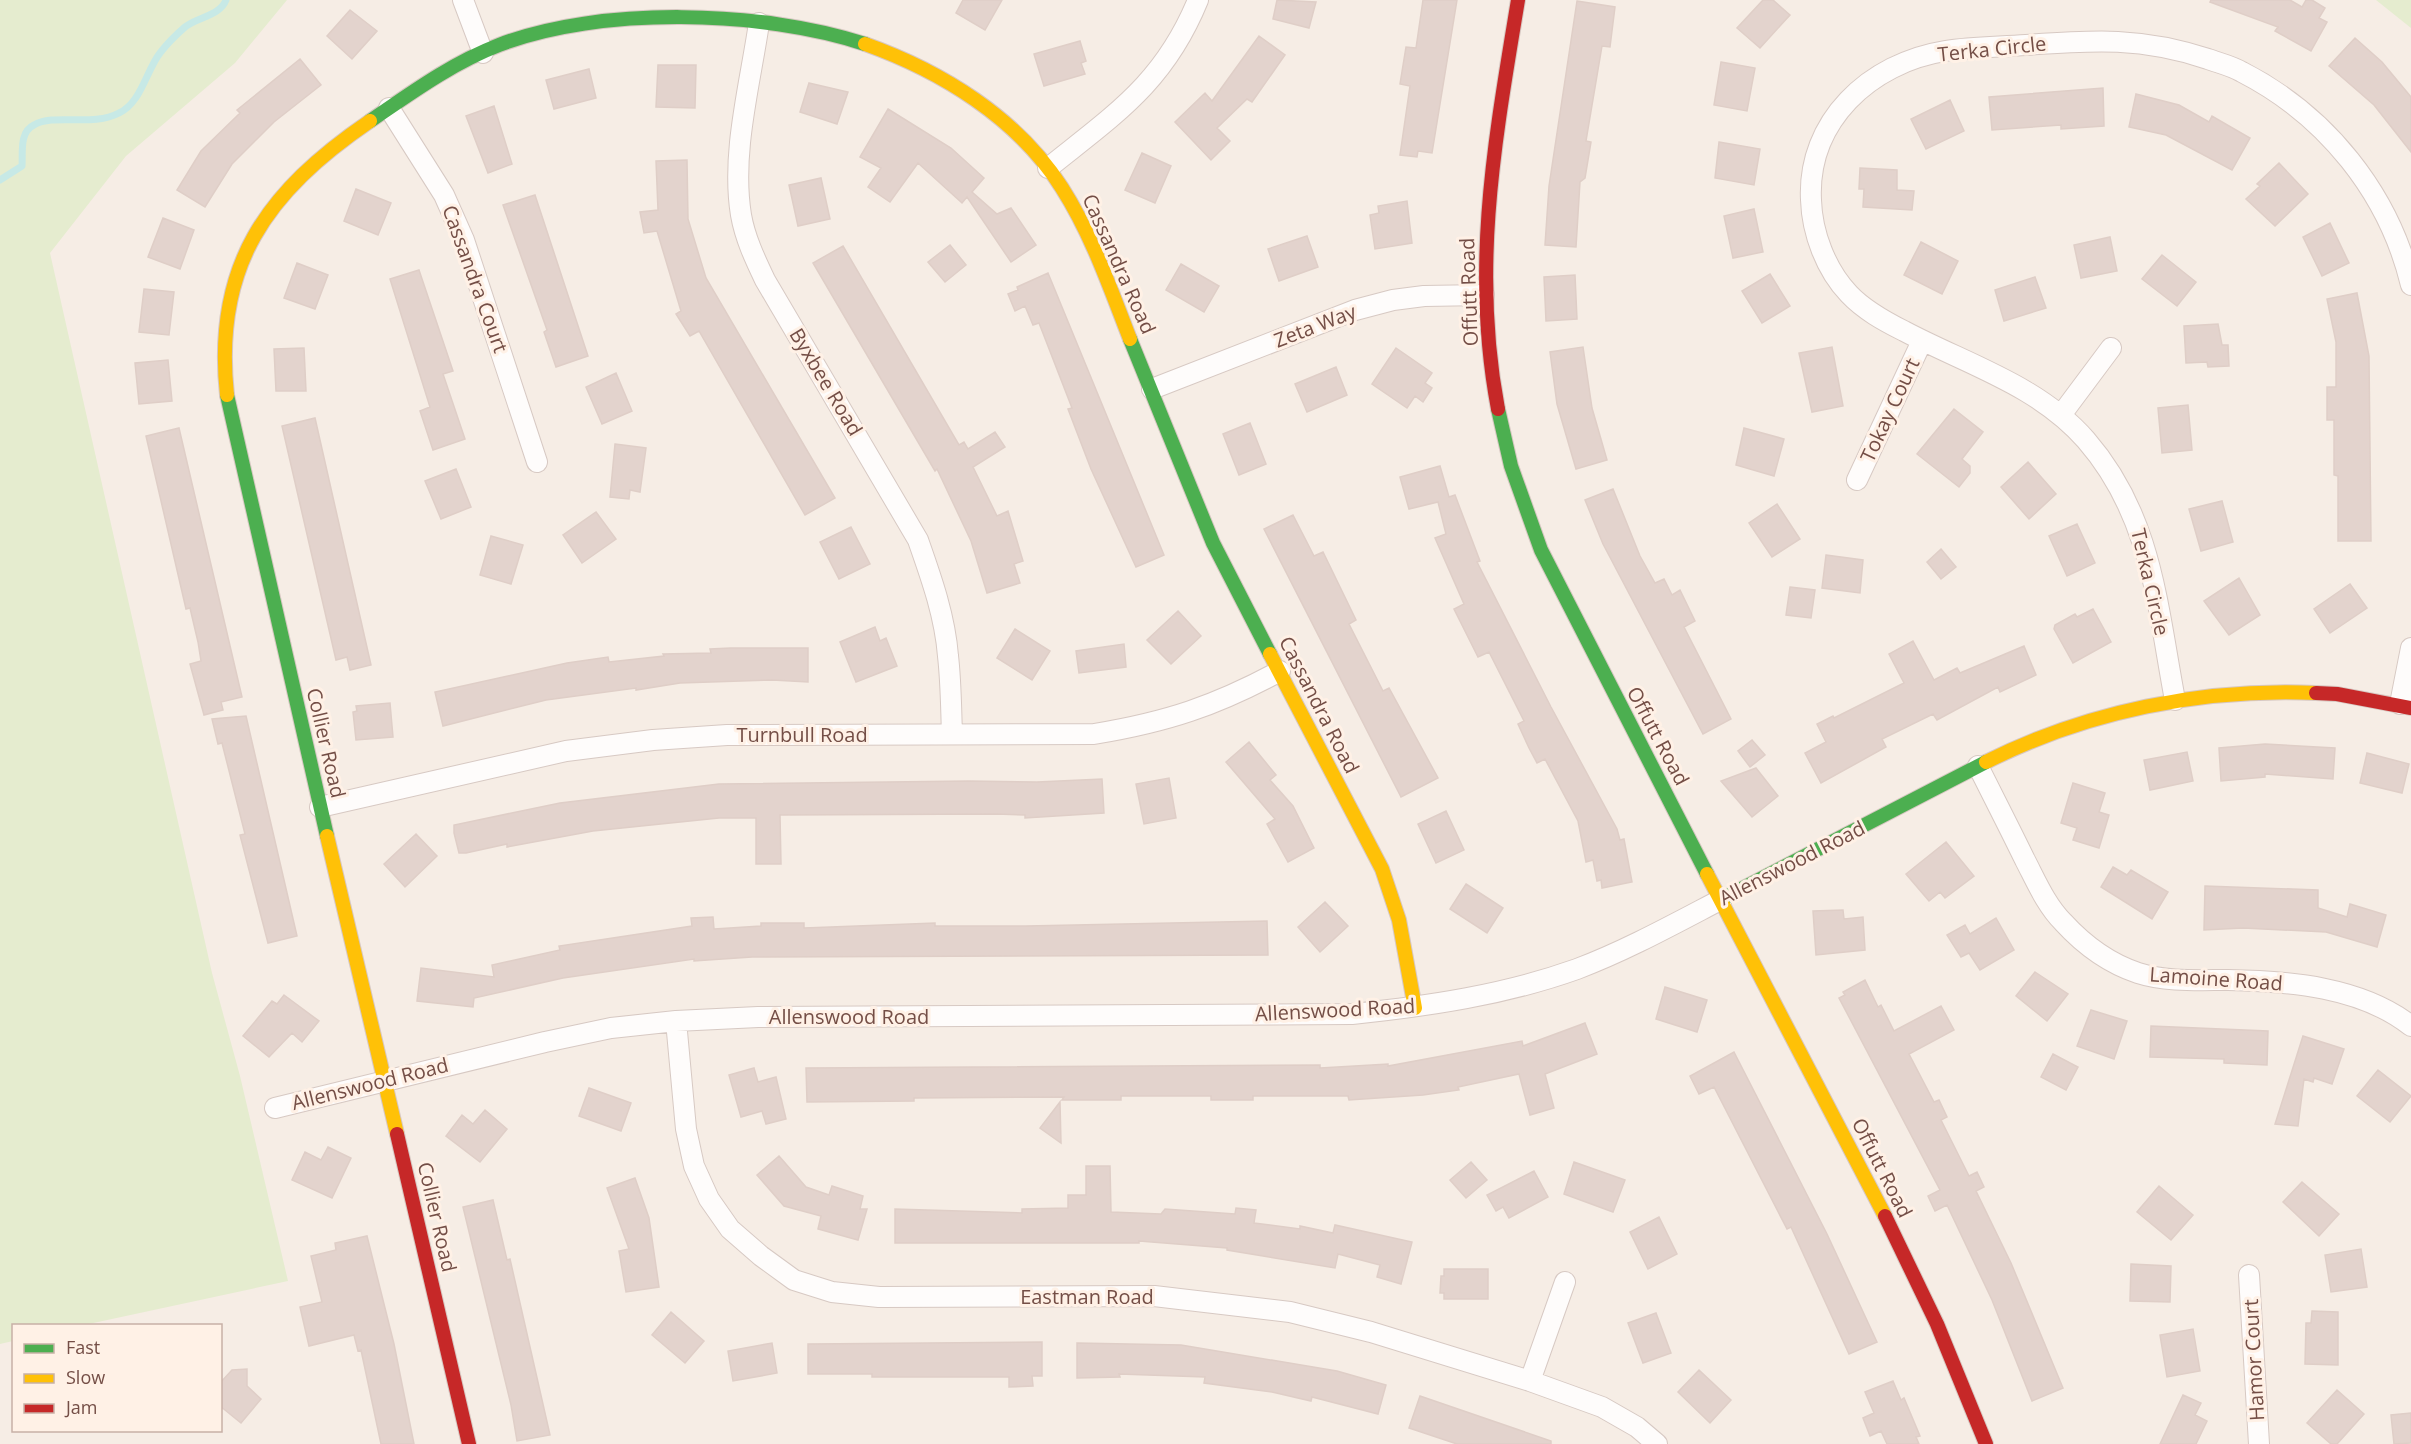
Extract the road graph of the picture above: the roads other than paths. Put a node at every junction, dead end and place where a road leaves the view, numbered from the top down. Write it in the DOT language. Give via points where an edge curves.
graph roads {
  1 [pos="463,0"];
  2 [pos="1198,0"];
  3 [pos="1518,0"];
  4 [pos="759,23"];
  5 [pos="483,53"];
  6 [pos="389,108"];
  7 [pos="1048,168"];
  8 [pos="2411,285"];
  9 [pos="1484,295"];
  10 [pos="1922,341"];
  11 [pos="2111,348"];
  12 [pos="1152,389"];
  13 [pos="2061,415"];
  14 [pos="537,462"];
  15 [pos="1857,480"];
  16 [pos="2411,648"];
  17 [pos="1280,671"];
  18 [pos="2175,700"];
  19 [pos="2405,706"];
  20 [pos="952,734"];
  21 [pos="1978,766"];
  22 [pos="320,807"];
  23 [pos="1722,899"];
  24 [pos="1415,1008"];
  25 [pos="676,1021"];
  26 [pos="2411,1026"];
  27 [pos="385,1080"];
  28 [pos="274,1108"];
  29 [pos="2249,1275"];
  30 [pos="1565,1282"];
  31 [pos="1530,1381"];
  32 [pos="469,1444"];
  33 [pos="1657,1444"];
  34 [pos="1986,1444"];
  35 [pos="2259,1444"];
  1 -- 5 [label="street"];
  2 -- 7 [label="street" via="1154,78"];
  3 -- 9 [label="street, Offutt Road" via="1489,194"];
  4 -- 5 [label="street, Cassandra Road" via="682,16 593,20 514,39"];
  4 -- 7 [label="street, Cassandra Road" via="863,43 914,63 971,97 1014,132"];
  4 -- 20 [label="street, Byxbee Road" via="741,141 741,215 765,280 918,540 943,621"];
  5 -- 6 [label="street, Cassandra Road"];
  6 -- 14 [label="street, Cassandra Court" via="444,195 464,240"];
  6 -- 22 [label="street, Collier Road" via="334,144 274,204 248,246 232,288 224,330 223,369 229,414"];
  7 -- 12 [label="street, Cassandra Road" via="1093,246"];
  8 -- 10 [label="street, Terka Circle" via="2386,216 2359,170 2285,97 2240,70 2145,42 2101,40 1944,51 1878,75 1852,94 1832,118 1811,173 1810,203 1816,236 1831,270 1848,294 1873,315"];
  9 -- 12 [label="street, Zeta Way" via="1424,296 1354,310"];
  9 -- 23 [label="street, Offutt Road" via="1501,430 1539,549"];
  10 -- 13 [label="street, Terka Circle" via="1998,376"];
  10 -- 15 [label="street, Tokay Court"];
  11 -- 13 [label="street"];
  12 -- 17 [label="street, Cassandra Road" via="1213,543"];
  13 -- 18 [label="street, Terka Circle" via="2107,466 2141,531"];
  16 -- 19 [label="street"];
  17 -- 20 [label="street, Turnbull Road" via="1229,698 1148,725 1094,734"];
  17 -- 24 [label="street, Cassandra Road" via="1382,869 1406,939"];
  18 -- 19 [label="street, Allenswood Road" via="2275,692 2337,694"];
  18 -- 21 [label="street, Allenswood Road" via="2074,726 2024,743"];
  20 -- 22 [label="street, Turnbull Road" via="727,735 653,740 566,751"];
  21 -- 23 [label="street, Allenswood Road"];
  21 -- 26 [label="street, Lamoine Road" via="2045,897 2069,928 2109,961 2138,973 2168,979 2272,981 2321,989 2366,1001"];
  22 -- 27 [label="street, Collier Road"];
  23 -- 24 [label="street, Allenswood Road" via="1623,950 1577,968 1470,999"];
  23 -- 34 [label="street, Offutt Road" via="1913,1271"];
  24 -- 25 [label="street, Allenswood Road" via="1352,1014 758,1017"];
  25 -- 27 [label="street, Allenswood Road" via="556,1039"];
  25 -- 31 [label="street, Eastman Road" via="686,1129 694,1166 730,1229 794,1280 832,1292 879,1297 1154,1296 1290,1312 1371,1332"];
  27 -- 28 [label="street, Allenswood Road"];
  27 -- 32 [label="street, Collier Road"];
  29 -- 35 [label="street, Hamor Court"];
  30 -- 31 [label="street"];
  31 -- 33 [label="street, Eastman Road" via="1602,1407"];
}
